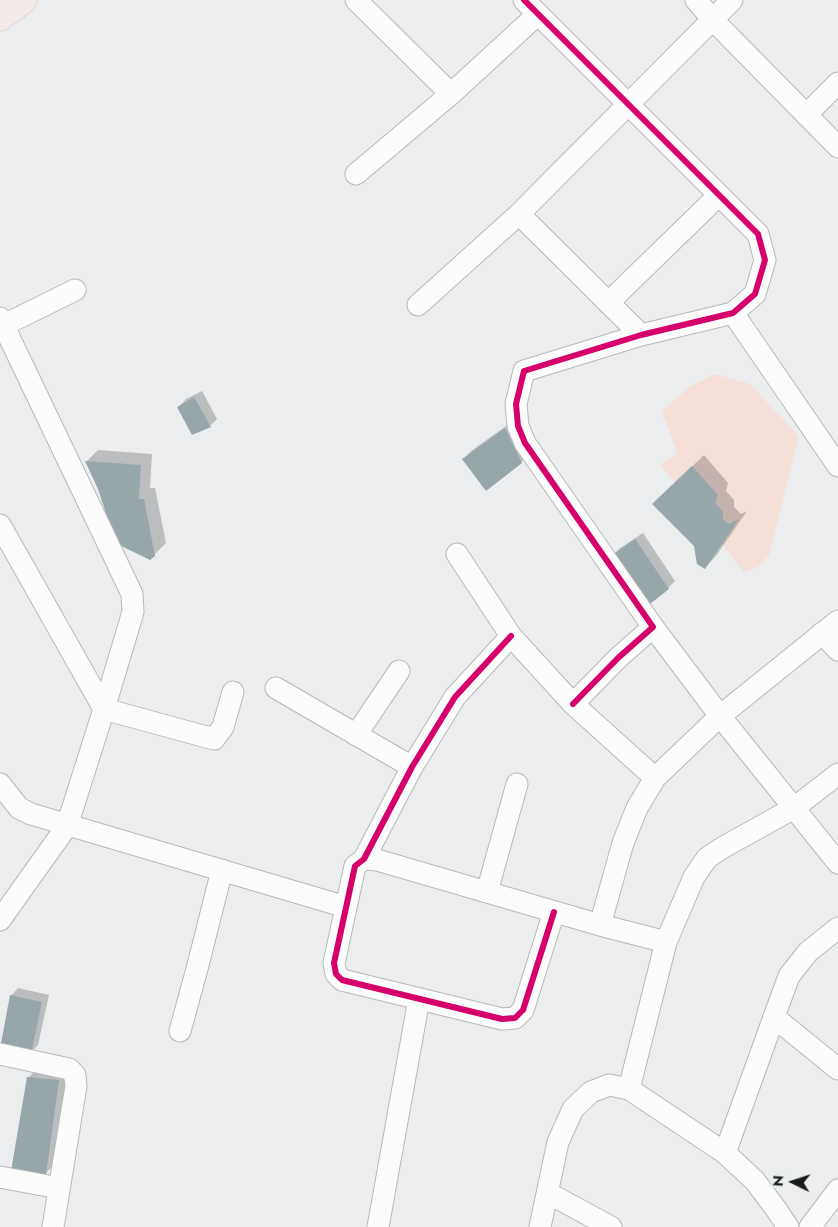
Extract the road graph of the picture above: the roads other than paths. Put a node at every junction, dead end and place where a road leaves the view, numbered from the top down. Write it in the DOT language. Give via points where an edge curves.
graph roads {
  1 [pos="23,0"];
  2 [pos="356,0"];
  3 [pos="696,0"];
  4 [pos="732,0"];
  5 [pos="531,7"];
  6 [pos="0,17"];
  7 [pos="712,19"];
  8 [pos="838,82"];
  9 [pos="451,94"];
  10 [pos="628,104"];
  11 [pos="806,115"];
  12 [pos="838,147"];
  13 [pos="356,174"];
  14 [pos="719,195"];
  15 [pos="519,214"];
  16 [pos="75,290"];
  17 [pos="608,303"];
  18 [pos="418,304"];
  19 [pos="734,313"];
  20 [pos="1,323"];
  21 [pos="641,336"];
  22 [pos="838,466"];
  23 [pos="0,525"];
  24 [pos="457,554"];
  25 [pos="653,627"];
  26 [pos="830,627"];
  27 [pos="510,636"];
  28 [pos="838,650"];
  29 [pos="399,671"];
  30 [pos="276,688"];
  31 [pos="233,692"];
  32 [pos="573,704"];
  33 [pos="104,709"];
  34 [pos="720,716"];
  35 [pos="356,735"];
  36 [pos="412,767"];
  37 [pos="838,774"];
  38 [pos="655,778"];
  39 [pos="0,784"];
  40 [pos="517,784"];
  41 [pos="794,808"];
  42 [pos="67,826"];
  43 [pos="364,859"];
  44 [pos="838,864"];
  45 [pos="222,870"];
  46 [pos="487,892"];
  47 [pos="346,907"];
  48 [pos="554,912"];
  49 [pos="0,920"];
  50 [pos="600,925"];
  51 [pos="838,928"];
  52 [pos="666,942"];
  53 [pos="419,999"];
  54 [pos="774,1017"];
  55 [pos="180,1031"];
  56 [pos="0,1054"];
  57 [pos="838,1069"];
  58 [pos="629,1089"];
  59 [pos="725,1153"];
  60 [pos="0,1177"];
  61 [pos="59,1188"];
  62 [pos="838,1190"];
  63 [pos="548,1193"];
  64 [pos="53,1227"];
  65 [pos="378,1227"];
  66 [pos="540,1227"];
  67 [pos="611,1227"];
  68 [pos="788,1227"];
  69 [pos="810,1227"];
  1 -- 6 [label="main road"];
  2 -- 9 [label="street"];
  3 -- 7 [label="street"];
  4 -- 7 [label="street"];
  5 -- 9 [label="street"];
  5 -- 10 [label="street"];
  7 -- 10 [label="street"];
  7 -- 11 [label="street"];
  8 -- 11 [label="street"];
  9 -- 13 [label="street"];
  10 -- 14 [label="street"];
  10 -- 15 [label="street"];
  11 -- 12 [label="street"];
  14 -- 17 [label="street"];
  14 -- 19 [label="street" via="758,234 765,260 755,294"];
  15 -- 17 [label="street"];
  15 -- 18 [label="street"];
  16 -- 20 [label="street"];
  17 -- 21 [label="street"];
  19 -- 21 [label="street"];
  19 -- 22 [label="street"];
  20 -- 33 [label="street" via="132,594 133,612"];
  21 -- 25 [label="street" via="524,371 516,404 518,426 525,444"];
  23 -- 33 [label="street"];
  24 -- 27 [label="street"];
  25 -- 32 [label="street"];
  25 -- 34 [label="street"];
  26 -- 28 [label="street"];
  26 -- 34 [label="street"];
  27 -- 32 [label="street"];
  27 -- 36 [label="street" via="455,697"];
  29 -- 35 [label="street"];
  30 -- 35 [label="street"];
  31 -- 33 [label="street" via="223,727 214,739"];
  32 -- 38 [label="street"];
  33 -- 42 [label="street"];
  34 -- 38 [label="street"];
  34 -- 41 [label="street"];
  35 -- 36 [label="street"];
  36 -- 43 [label="street"];
  37 -- 41 [label="street"];
  38 -- 50 [label="street" via="637,808 623,843"];
  39 -- 42 [label="street" via="19,808"];
  40 -- 46 [label="street"];
  41 -- 44 [label="street"];
  41 -- 52 [label="street" via="707,858 694,877"];
  42 -- 45 [label="street"];
  42 -- 49 [label="street"];
  43 -- 46 [label="street"];
  43 -- 47 [label="street" via="355,866"];
  45 -- 47 [label="street"];
  45 -- 55 [label="street"];
  46 -- 48 [label="street"];
  47 -- 53 [label="street" via="334,963 336,974 342,980"];
  48 -- 50 [label="street"];
  48 -- 53 [label="street" via="523,1010 515,1018 502,1019"];
  50 -- 52 [label="street"];
  51 -- 54 [label="street" via="808,952 789,976"];
  52 -- 58 [label="street"];
  53 -- 65 [label="street"];
  54 -- 57 [label="street"];
  54 -- 59 [label="street"];
  56 -- 61 [label="street" via="69,1068 75,1076"];
  58 -- 59 [label="street"];
  58 -- 63 [label="street" via="609,1085 591,1092 573,1109 558,1142"];
  59 -- 68 [label="street" via="755,1181"];
  60 -- 61 [label="street"];
  61 -- 64 [label="street"];
  62 -- 69 [label="street"];
  63 -- 66 [label="street"];
  63 -- 67 [label="street"];
}
